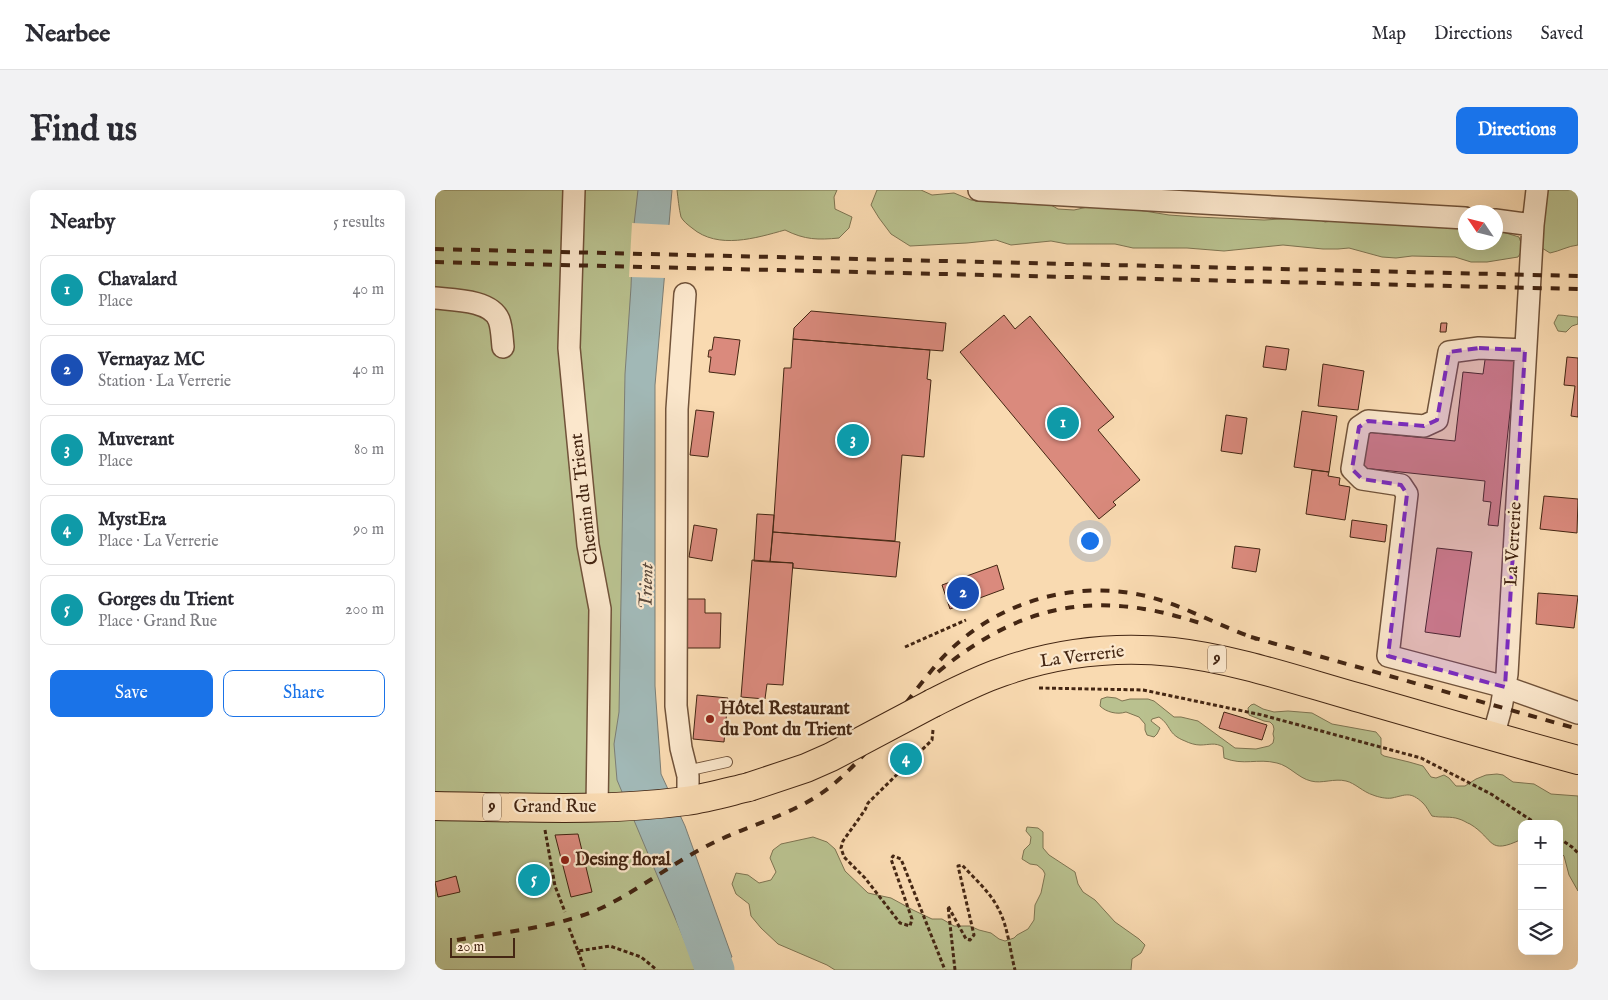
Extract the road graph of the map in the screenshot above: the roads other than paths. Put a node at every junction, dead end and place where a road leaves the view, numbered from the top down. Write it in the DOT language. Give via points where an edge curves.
graph roads {
  1 [pos="574,190"];
  2 [pos="979,190"];
  3 [pos="1537,190"];
  4 [pos="1458,218"];
  5 [pos="1503,221"];
  6 [pos="1533,225"];
  7 [pos="685,294"];
  8 [pos="435,298"];
  9 [pos="503,347"];
  10 [pos="1525,350"];
  11 [pos="1505,687"];
  12 [pos="1578,713"];
  13 [pos="1493,737"];
  14 [pos="1578,760"];
  15 [pos="727,762"];
  16 [pos="686,770"];
  17 [pos="681,802"];
  18 [pos="435,806"];
  19 [pos="606,807"];
  1 -- 19 [label="street, Chemin du Trient" via="569,348 588,545 600,609"];
  2 -- 4 [label="street"];
  3 -- 6 [label="street, La Verrerie"];
  5 -- 6 [label="street"];
  6 -- 10 [label="street, La Verrerie"];
  7 -- 16 [label="street" via="677,408 676,706"];
  8 -- 9 [label="street" via="489,308 499,321"];
  10 -- 11 [label="street, La Verrerie"];
  10 -- 11 [label="street" via="1479,348 1449,352 1437,420 1425,426 1368,421 1359,427 1352,469 1362,479 1401,485 1407,494 1388,656"];
  11 -- 12 [label="street"];
  11 -- 13 [label="street, La Verrerie"];
  13 -- 14 [label="main road, La Verrerie / 9"];
  13 -- 17 [label="main road, La Verrerie / 9, bridge" via="1239,664 1146,651 1097,652 1073,654 1000,672 975,682 933,714 780,778"];
  15 -- 16 [label="lane"];
  16 -- 17 [label="street" via="688,776"];
  17 -- 19 [label="main road, 9"];
  18 -- 19 [label="main road, Grand Rue / 9"];
}
